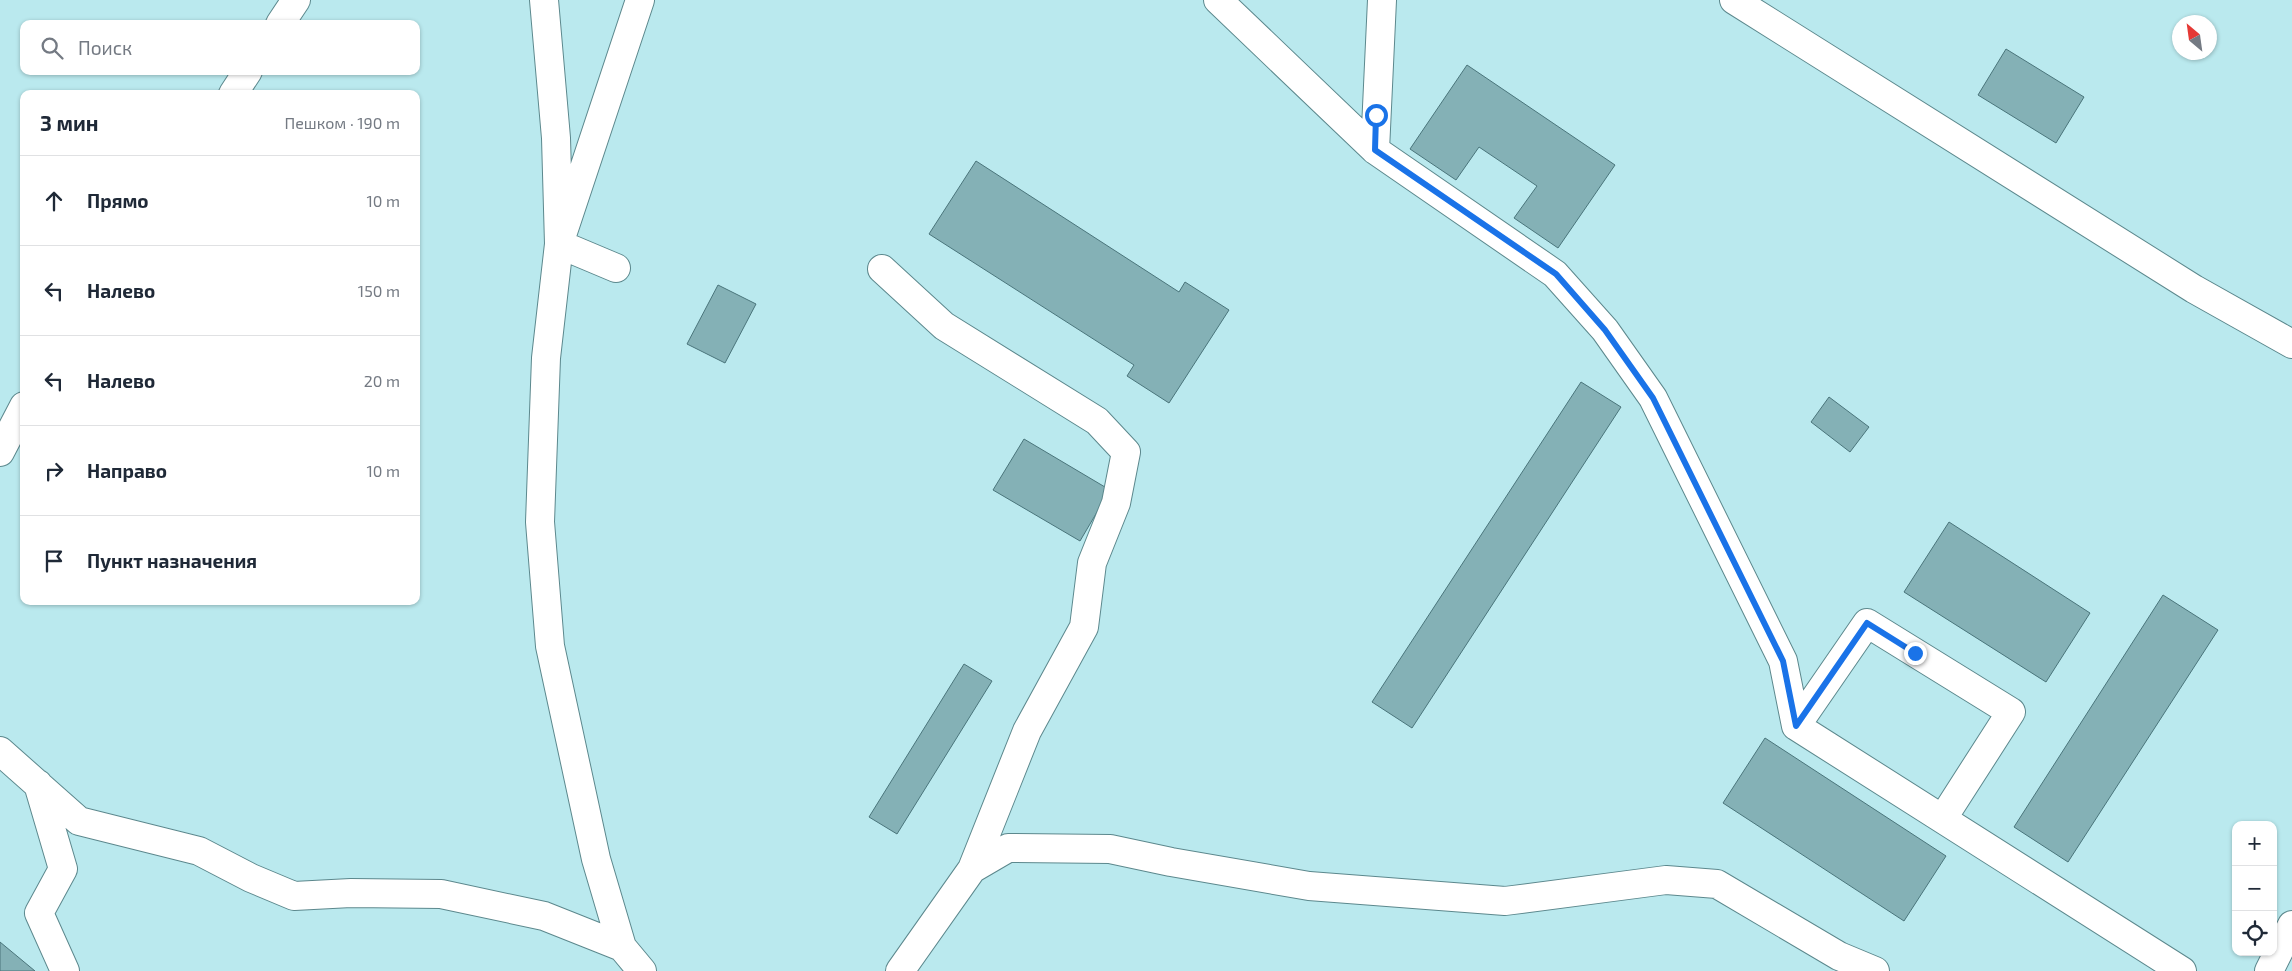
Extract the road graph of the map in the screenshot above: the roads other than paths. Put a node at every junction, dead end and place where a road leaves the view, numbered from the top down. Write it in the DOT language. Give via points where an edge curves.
graph roads {
  1 [pos="296,0"];
  2 [pos="544,0"];
  3 [pos="640,0"];
  4 [pos="1218,0"];
  5 [pos="1382,0"];
  6 [pos="1734,0"];
  7 [pos="283,20"];
  8 [pos="245,75"];
  9 [pos="236,90"];
  10 [pos="1375,150"];
  11 [pos="559,244"];
  12 [pos="616,268"];
  13 [pos="882,269"];
  14 [pos="2292,344"];
  15 [pos="20,414"];
  16 [pos="0,452"];
  17 [pos="1796,726"];
  18 [pos="0,751"];
  19 [pos="38,784"];
  20 [pos="1942,818"];
  21 [pos="972,869"];
  22 [pos="2292,925"];
  23 [pos="622,947"];
  24 [pos="65,971"];
  25 [pos="642,971"];
  26 [pos="900,971"];
  27 [pos="1875,971"];
  28 [pos="2182,971"];
  29 [pos="2269,971"];
  1 -- 7 [label="street"];
  2 -- 11 [label="street" via="556,138"];
  3 -- 11 [label="street"];
  4 -- 10 [label="street"];
  5 -- 10 [label="street"];
  6 -- 14 [label="street" via="2194,289"];
  8 -- 9 [label="street"];
  10 -- 17 [label="street" via="1556,274 1605,330 1653,398 1783,661"];
  11 -- 12 [label="street"];
  11 -- 23 [label="street" via="546,358 540,522 550,646 596,859"];
  13 -- 21 [label="street" via="944,326 1097,421 1126,452 1116,503 1092,563 1084,627 1027,731"];
  15 -- 16 [label="street"];
  17 -- 20 [label="street"];
  17 -- 20 [label="street" via="1867,623 2011,712"];
  18 -- 19 [label="street"];
  19 -- 23 [label="street" via="79,821 199,851 294,896 441,894 544,916"];
  19 -- 24 [label="street" via="63,869 39,913"];
  20 -- 28 [label="street"];
  21 -- 26 [label="street"];
  21 -- 27 [label="street" via="1008,848 1110,849 1309,886 1505,901 1666,880 1717,884 1839,956"];
  22 -- 29 [label="street"];
  23 -- 25 [label="street"];
}
